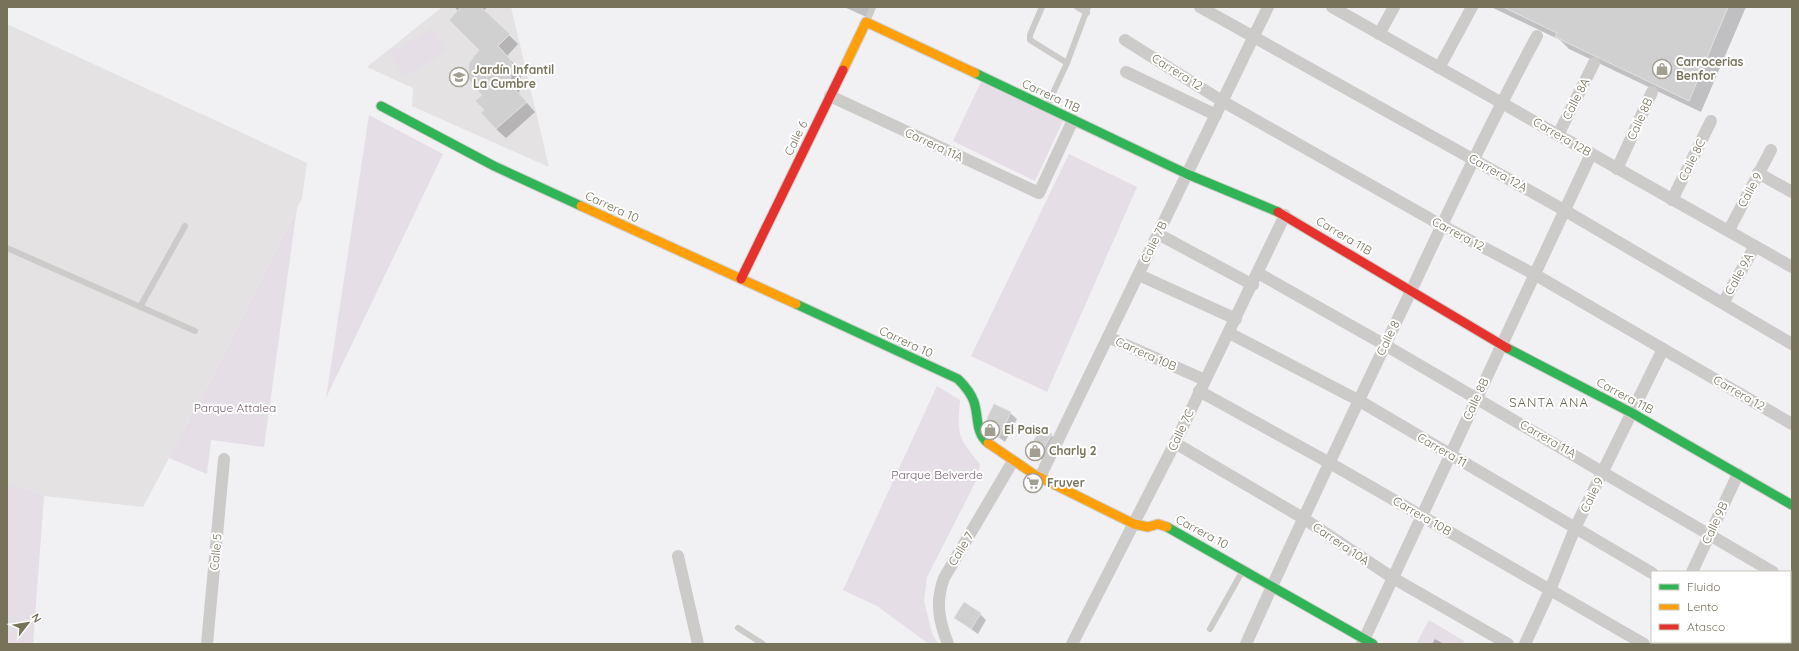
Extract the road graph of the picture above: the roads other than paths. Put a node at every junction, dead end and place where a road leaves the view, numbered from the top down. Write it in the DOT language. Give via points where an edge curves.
graph roads {
  1 [pos="873,7"];
  2 [pos="1042,7"];
  3 [pos="1077,7"];
  4 [pos="1200,7"];
  5 [pos="1268,7"];
  6 [pos="1332,7"];
  7 [pos="1394,7"];
  8 [pos="1472,7"];
  9 [pos="1087,10"];
  10 [pos="866,22"];
  11 [pos="1379,34"];
  12 [pos="1537,36"];
  13 [pos="1254,37"];
  14 [pos="1125,40"];
  15 [pos="1067,63"];
  16 [pos="1594,63"];
  17 [pos="1439,68"];
  18 [pos="1126,72"];
  19 [pos="1652,92"];
  20 [pos="830,96"];
  21 [pos="1222,100"];
  22 [pos="1501,103"];
  23 [pos="381,106"];
  24 [pos="1047,108"];
  25 [pos="1216,115"];
  26 [pos="1073,120"];
  27 [pos="1711,121"];
  28 [pos="1558,135"];
  29 [pos="1771,150"];
  30 [pos="1591,154"];
  31 [pos="1474,160"];
  32 [pos="1617,169"];
  33 [pos="1758,173"];
  34 [pos="1187,174"];
  35 [pos="1792,192"];
  36 [pos="1672,200"];
  37 [pos="1564,210"];
  38 [pos="1285,214"];
  39 [pos="1441,225"];
  40 [pos="185,226"];
  41 [pos="1729,230"];
  42 [pos="1158,234"];
  43 [pos="1755,246"];
  44 [pos="7,248"];
  45 [pos="1792,267"];
  46 [pos="1258,274"];
  47 [pos="1534,274"];
  48 [pos="1138,275"];
  49 [pos="741,279"];
  50 [pos="1253,285"];
  51 [pos="1411,291"];
  52 [pos="1723,303"];
  53 [pos="140,307"];
  54 [pos="1236,319"];
  55 [pos="195,331"];
  56 [pos="1229,334"];
  57 [pos="1108,337"];
  58 [pos="1792,344"];
  59 [pos="1385,345"];
  60 [pos="1502,345"];
  61 [pos="1663,349"];
  62 [pos="1205,380"];
  63 [pos="1199,392"];
  64 [pos="1476,399"];
  65 [pos="1358,400"];
  66 [pos="1632,413"];
  67 [pos="1792,424"];
  68 [pos="1175,444"];
  69 [pos="1450,455"];
  70 [pos="224,459"];
  71 [pos="1013,461"];
  72 [pos="1328,462"];
  73 [pos="1604,471"];
  74 [pos="1738,474"];
  75 [pos="1040,477"];
  76 [pos="1792,505"];
  77 [pos="1422,516"];
  78 [pos="1303,518"];
  79 [pos="1134,524"];
  80 [pos="1576,528"];
  81 [pos="1710,535"];
  82 [pos="678,556"];
  83 [pos="1244,568"];
  84 [pos="1692,571"];
  85 [pos="1771,571"];
  86 [pos="1651,572"];
  87 [pos="1393,578"];
  88 [pos="1272,584"];
  89 [pos="1550,590"];
  90 [pos="738,628"];
  91 [pos="1210,629"];
  92 [pos="1366,642"];
  93 [pos="207,644"];
  94 [pos="698,644"];
  95 [pos="763,644"];
  96 [pos="948,644"];
  97 [pos="1072,644"];
  98 [pos="1246,644"];
  99 [pos="1508,644"];
  100 [pos="1525,644"];
  101 [pos="1644,644"];
  1 -- 10 [label="lane, Calle 6"];
  2 -- 15 [label="lane" via="1030,40"];
  3 -- 9 [label="lane"];
  4 -- 13 [label="street, Carrera 12A"];
  5 -- 13 [label="street, Calle 7B"];
  6 -- 11 [label="street, Carrera 12B"];
  7 -- 11 [label="street"];
  8 -- 17 [label="street"];
  9 -- 15 [label="lane"];
  10 -- 20 [label="street, Calle 6"];
  10 -- 24 [label="street, Carrera 11B"];
  11 -- 17 [label="street, Carrera 12B"];
  12 -- 22 [label="street, Calle 8"];
  13 -- 21 [label="street, Calle 7B"];
  13 -- 31 [label="street, Carrera 12A"];
  14 -- 21 [label="street, Carrera 12"];
  15 -- 24 [label="lane"];
  16 -- 28 [label="street, Calle 8A"];
  17 -- 22 [label="street, Carrera 12B"];
  18 -- 25 [label="street, Carrera 12"];
  19 -- 32 [label="street, Calle 8B"];
  20 -- 26 [label="street, Carrera 11A" via="1039,194"];
  20 -- 49 [label="street, Calle 6"];
  21 -- 25 [label="street, Calle 7B"];
  21 -- 39 [label="street, Carrera 12"];
  22 -- 28 [label="street, Carrera 12B"];
  22 -- 31 [label="street, Calle 8"];
  23 -- 49 [label="street, Carrera 10" via="494,166"];
  24 -- 26 [label="street, Carrera 11B"];
  25 -- 34 [label="street, Calle 7B"];
  26 -- 34 [label="street, Carrera 11B"];
  27 -- 36 [label="street, Calle 8C"];
  28 -- 30 [label="street, Carrera 12B"];
  29 -- 33 [label="street, Calle 9"];
  30 -- 32 [label="street, Carrera 12B"];
  30 -- 37 [label="street, Calle 8B"];
  31 -- 37 [label="street, Carrera 12A"];
  31 -- 39 [label="street, Calle 8"];
  32 -- 36 [label="street, Carrera 12B"];
  33 -- 35 [label="street"];
  33 -- 41 [label="street, Calle 9"];
  34 -- 38 [label="street, Carrera 11B"];
  34 -- 42 [label="street, Calle 7B"];
  36 -- 41 [label="street, Carrera 12B"];
  37 -- 47 [label="street, Calle 8B"];
  37 -- 52 [label="street, Carrera 12A"];
  38 -- 46 [label="street, Calle 7C"];
  38 -- 51 [label="street, Carrera 11B"];
  39 -- 47 [label="street, Carrera 12"];
  39 -- 51 [label="street, Calle 8"];
  40 -- 53 [label="lane"];
  41 -- 43 [label="street, Carrera 12B"];
  42 -- 48 [label="street, Calle 7B"];
  42 -- 50 [label="street"];
  43 -- 45 [label="street, Carrera 12B"];
  43 -- 52 [label="street, Calle 9A"];
  44 -- 53 [label="lane"];
  46 -- 50 [label="street, Calle 7C"];
  46 -- 59 [label="street, Carrera 11A"];
  47 -- 60 [label="street, Calle 8B"];
  47 -- 61 [label="street, Carrera 12"];
  48 -- 54 [label="street"];
  48 -- 57 [label="street, Calle 7B"];
  49 -- 71 [label="street, Carrera 10" via="958,379 969,389 975,400 981,438"];
  50 -- 54 [label="street, Calle 7C"];
  51 -- 59 [label="street, Calle 8"];
  51 -- 60 [label="street, Carrera 11B"];
  52 -- 58 [label="street, Carrera 12A"];
  53 -- 55 [label="lane"];
  54 -- 56 [label="street, Calle 7C"];
  56 -- 62 [label="street, Calle 7C"];
  56 -- 65 [label="street, Carrera 11"];
  57 -- 62 [label="street, Carrera 10B"];
  57 -- 75 [label="street, Calle 7B"];
  59 -- 64 [label="street, Carrera 11A"];
  59 -- 65 [label="street, Calle 8"];
  60 -- 64 [label="street, Calle 8B"];
  60 -- 66 [label="street, Carrera 11B"];
  61 -- 66 [label="street, Calle 9"];
  61 -- 67 [label="street, Carrera 12"];
  62 -- 63 [label="street, Calle 7C"];
  63 -- 68 [label="street, Calle 7C"];
  63 -- 72 [label="street, Carrera 10B"];
  64 -- 69 [label="street, Calle 8B"];
  64 -- 73 [label="street, Carrera 11A"];
  65 -- 69 [label="street, Carrera 11"];
  65 -- 72 [label="street, Calle 8"];
  66 -- 73 [label="street, Calle 9"];
  66 -- 74 [label="street, Carrera 11B"];
  68 -- 78 [label="street, Carrera 10A"];
  68 -- 79 [label="street, Calle 7C"];
  69 -- 77 [label="street, Calle 8B"];
  69 -- 80 [label="street, Carrera 11"];
  70 -- 93 [label="street, Calle 5"];
  71 -- 75 [label="street, Carrera 10"];
  71 -- 96 [label="street, Calle 7" via="944,578 938,602 939,616"];
  72 -- 77 [label="street, Carrera 10B"];
  72 -- 78 [label="street, Calle 8"];
  73 -- 80 [label="street, Calle 9"];
  73 -- 81 [label="street, Carrera 11A"];
  74 -- 76 [label="street, Carrera 11B"];
  74 -- 81 [label="street, Calle 9B"];
  75 -- 79 [label="street, Carrera 10"];
  77 -- 87 [label="street, Calle 8B"];
  77 -- 89 [label="street, Carrera 10B"];
  78 -- 87 [label="street, Carrera 10A"];
  78 -- 88 [label="street, Calle 8"];
  79 -- 83 [label="street, Carrera 10" via="1158,524 1170,528"];
  79 -- 97 [label="street, Calle 7C"];
  80 -- 86 [label="street, Carrera 11"];
  80 -- 89 [label="street, Calle 9"];
  81 -- 84 [label="street, Calle 9B"];
  81 -- 85 [label="street, Carrera 11A"];
  82 -- 94 [label="street"];
  83 -- 88 [label="street, Carrera 10"];
  83 -- 91 [label="lane"];
  87 -- 92 [label="street, Calle 8B"];
  87 -- 99 [label="street, Carrera 10A"];
  88 -- 92 [label="street, Carrera 10"];
  88 -- 98 [label="street, Calle 8"];
  89 -- 100 [label="street, Calle 9"];
  89 -- 101 [label="street, Carrera 10B"];
  90 -- 95 [label="lane"];
}
